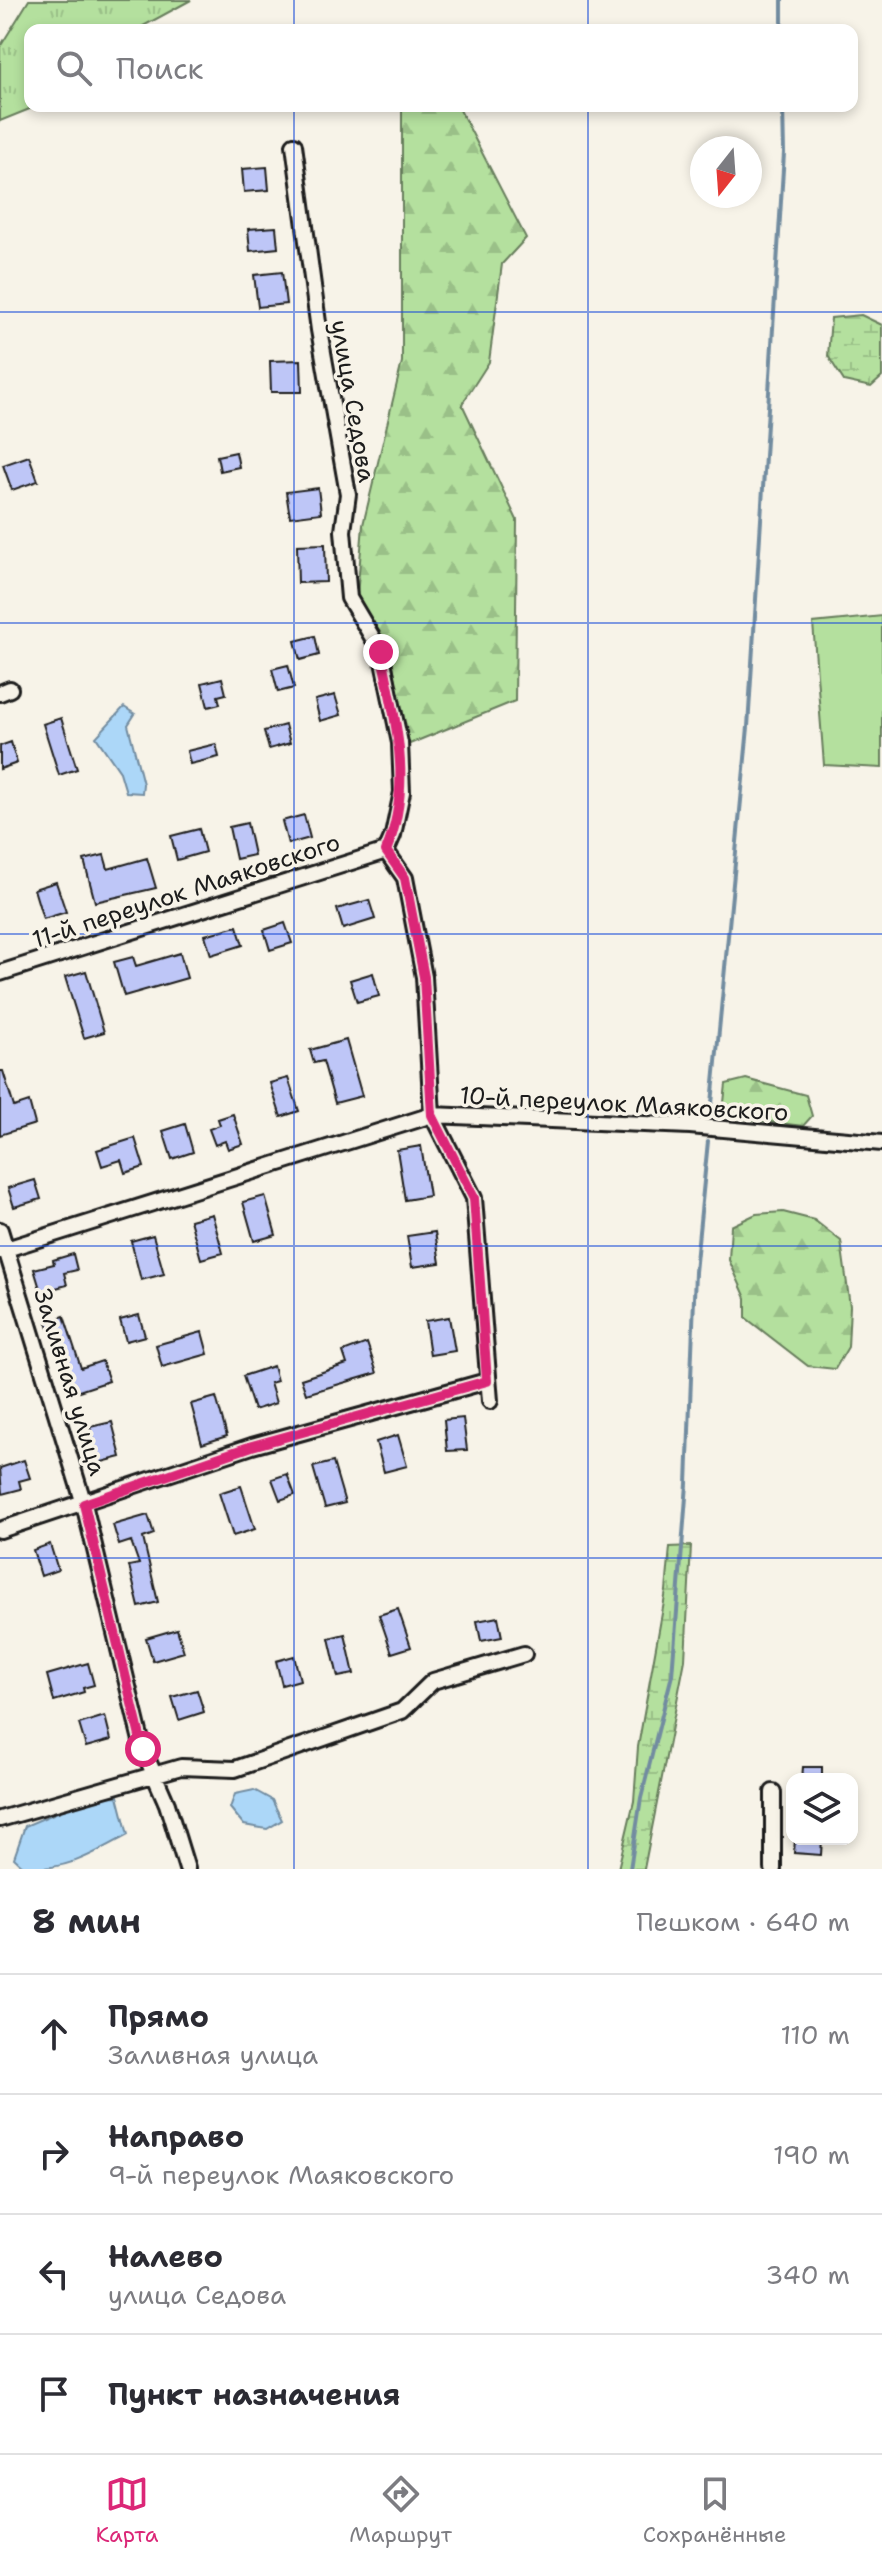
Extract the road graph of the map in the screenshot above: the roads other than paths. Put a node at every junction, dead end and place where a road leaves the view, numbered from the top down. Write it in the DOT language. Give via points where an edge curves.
graph roads {
  1 [pos="294,145"];
  2 [pos="386,851"];
  3 [pos="0,973"];
  4 [pos="432,1115"];
  5 [pos="882,1143"];
  6 [pos="0,1230"];
  7 [pos="3,1250"];
  8 [pos="487,1381"];
  9 [pos="490,1401"];
  10 [pos="84,1504"];
  11 [pos="0,1530"];
  12 [pos="524,1654"];
  13 [pos="153,1775"];
  14 [pos="773,1792"];
  15 [pos="0,1819"];
  16 [pos="187,1869"];
  17 [pos="773,1869"];
  1 -- 2 [label="street, улица Седова" via="317,321 348,494 343,531 349,598 381,652 400,743 402,792"];
  2 -- 3 [label="street, 11-й переулок Маяковского"];
  2 -- 4 [label="street" via="405,878 424,977"];
  4 -- 5 [label="street, 10-й переулок Маяковского" via="690,1126"];
  4 -- 7 [label="street, 10-й переулок Маяковского"];
  4 -- 8 [label="street" via="474,1198"];
  6 -- 7 [label="street, Заливная улица"];
  7 -- 10 [label="street, Заливная улица"];
  8 -- 9 [label="street"];
  8 -- 10 [label="street" via="252,1446"];
  10 -- 11 [label="street"];
  10 -- 13 [label="street, Заливная улица"];
  12 -- 13 [label="street" via="433,1681 402,1711 235,1769 181,1767"];
  13 -- 15 [label="street"];
  13 -- 16 [label="street, Заливная улица"];
  14 -- 17 [label="street"];
}
